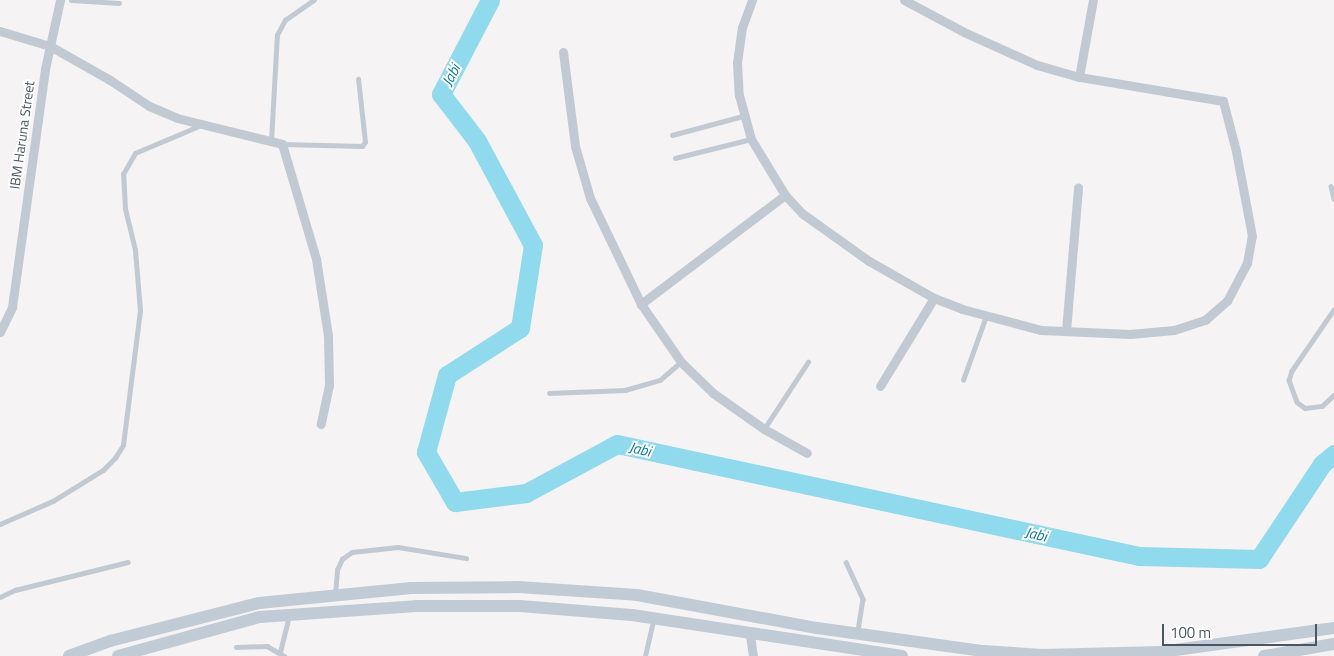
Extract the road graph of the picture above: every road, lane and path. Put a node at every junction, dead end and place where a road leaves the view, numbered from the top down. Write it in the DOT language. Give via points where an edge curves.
graph roads {
  1 [pos="60,0"];
  2 [pos="71,0"];
  3 [pos="314,0"];
  4 [pos="752,0"];
  5 [pos="904,0"];
  6 [pos="1093,0"];
  7 [pos="119,4"];
  8 [pos="0,30"];
  9 [pos="50,46"];
  10 [pos="562,52"];
  11 [pos="1079,77"];
  12 [pos="358,79"];
  13 [pos="743,116"];
  14 [pos="199,126"];
  15 [pos="672,135"];
  16 [pos="751,139"];
  17 [pos="271,141"];
  18 [pos="282,144"];
  19 [pos="675,158"];
  20 [pos="1331,186"];
  21 [pos="1078,188"];
  22 [pos="785,194"];
  23 [pos="1334,199"];
  24 [pos="934,298"];
  25 [pos="641,304"];
  26 [pos="1334,310"];
  27 [pos="986,316"];
  28 [pos="1066,331"];
  29 [pos="0,332"];
  30 [pos="681,362"];
  31 [pos="808,362"];
  32 [pos="963,380"];
  33 [pos="880,386"];
  34 [pos="549,394"];
  35 [pos="1334,395"];
  36 [pos="321,424"];
  37 [pos="764,429"];
  38 [pos="807,453"];
  39 [pos="0,524"];
  40 [pos="466,558"];
  41 [pos="128,562"];
  42 [pos="846,562"];
  43 [pos="335,596"];
  44 [pos="0,597"];
  45 [pos="294,600"];
  46 [pos="293,613"];
  47 [pos="654,619"];
  48 [pos="1334,628"];
  49 [pos="858,633"];
  50 [pos="750,635"];
  51 [pos="1334,644"];
  52 [pos="236,647"];
  53 [pos="282,654"];
  54 [pos="69,656"];
  55 [pos="118,656"];
  56 [pos="646,656"];
  57 [pos="753,656"];
  58 [pos="902,656"];
  59 [pos="1264,656"];
  1 -- 9 [label="street, IBM Haruna Street"];
  2 -- 7 [label="lane"];
  3 -- 17 [label="lane" via="285,20 278,35"];
  4 -- 13 [label="street" via="742,27 737,62"];
  5 -- 11 [label="street" via="1037,65"];
  6 -- 11 [label="street"];
  8 -- 9 [label="street"];
  9 -- 14 [label="street" via="149,106"];
  9 -- 29 [label="street, IBM Haruna Street" via="12,307"];
  10 -- 25 [label="street" via="565,94 590,198"];
  11 -- 28 [label="street" via="1223,101 1252,236 1247,263 1226,301 1205,320 1174,330 1130,334"];
  12 -- 18 [label="lane" via="365,142 362,146"];
  13 -- 15 [label="lane"];
  13 -- 16 [label="street"];
  14 -- 17 [label="street"];
  14 -- 39 [label="lane" via="135,153 123,174 125,209 136,250 140,311 123,445 116,458 103,470 52,501"];
  16 -- 19 [label="lane"];
  16 -- 22 [label="street"];
  17 -- 18 [label="street"];
  18 -- 36 [label="street" via="316,259 328,336 329,384"];
  20 -- 23 [label="lane"];
  21 -- 28 [label="street"];
  22 -- 24 [label="street" via="835,238"];
  22 -- 25 [label="street"];
  24 -- 27 [label="street"];
  24 -- 33 [label="street"];
  25 -- 30 [label="street"];
  26 -- 35 [label="lane" via="1289,380 1297,402 1305,408 1322,406"];
  27 -- 28 [label="street" via="1041,330"];
  27 -- 32 [label="lane"];
  30 -- 34 [label="lane" via="660,380 625,390"];
  30 -- 37 [label="street" via="713,393"];
  31 -- 37 [label="lane"];
  37 -- 38 [label="street"];
  40 -- 43 [label="lane" via="398,547 352,552 342,559 337,570"];
  41 -- 44 [label="lane" via="15,590"];
  42 -- 49 [label="lane" via="863,599"];
  43 -- 45 [label="main road"];
  43 -- 49 [label="main road" via="411,588 518,587 637,595"];
  45 -- 46 [label="main road"];
  45 -- 54 [label="main road" via="259,603 189,619"];
  46 -- 47 [label="main road" via="416,606 520,606"];
  46 -- 53 [label="lane"];
  46 -- 55 [label="main road" via="202,631"];
  47 -- 50 [label="main road"];
  47 -- 56 [label="lane"];
  48 -- 49 [label="main road" via="1161,652 1042,655 983,651"];
  50 -- 57 [label="street"];
  50 -- 58 [label="main road"];
  51 -- 59 [label="main road"];
  52 -- 53 [label="lane" via="267,646"];
}
